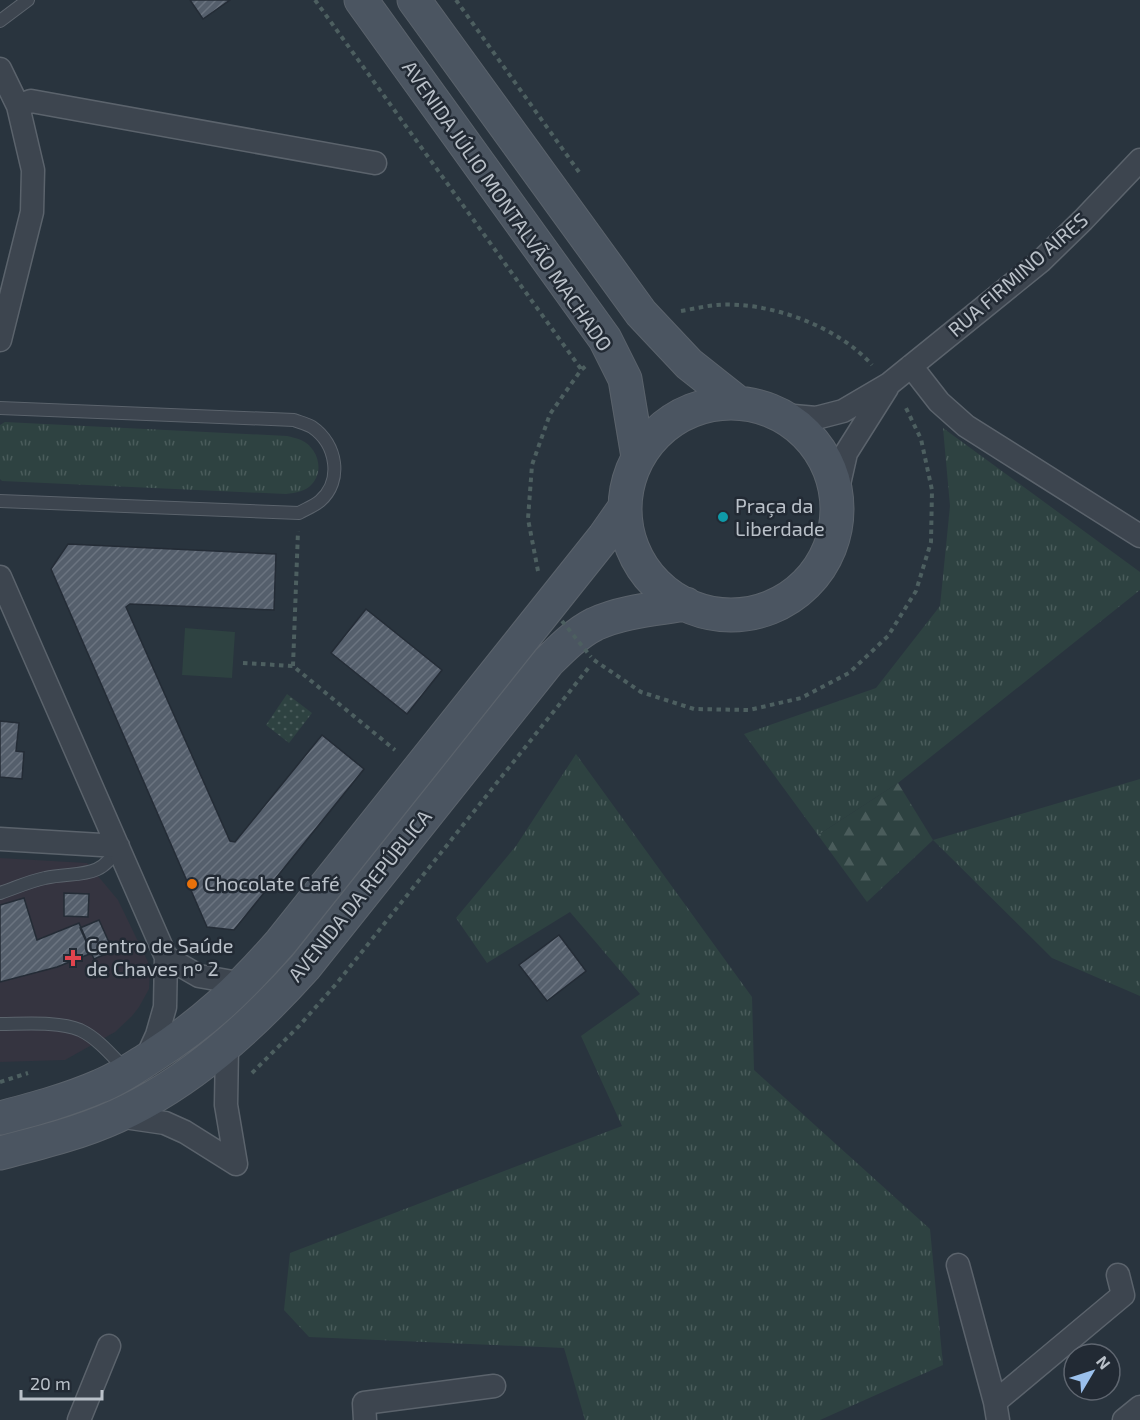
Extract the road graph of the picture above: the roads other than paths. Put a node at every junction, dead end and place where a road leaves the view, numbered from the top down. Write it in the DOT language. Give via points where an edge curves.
graph roads {
  1 [pos="28,0"];
  2 [pos="361,0"];
  3 [pos="414,0"];
  4 [pos="0,21"];
  5 [pos="0,69"];
  6 [pos="18,106"];
  7 [pos="1140,160"];
  8 [pos="375,163"];
  9 [pos="0,340"];
  10 [pos="911,366"];
  11 [pos="889,384"];
  12 [pos="737,402"];
  13 [pos="0,408"];
  14 [pos="782,415"];
  15 [pos="638,457"];
  16 [pos="837,493"];
  17 [pos="0,501"];
  18 [pos="625,507"];
  19 [pos="1140,536"];
  20 [pos="0,577"];
  21 [pos="686,604"];
  22 [pos="0,839"];
  23 [pos="118,846"];
  24 [pos="0,893"];
  25 [pos="166,957"];
  26 [pos="244,984"];
  27 [pos="0,1023"];
  28 [pos="227,1046"];
  29 [pos="136,1066"];
  30 [pos="117,1116"];
  31 [pos="0,1118"];
  32 [pos="0,1153"];
  33 [pos="958,1265"];
  34 [pos="1118,1275"];
  35 [pos="109,1346"];
  36 [pos="494,1386"];
  37 [pos="1140,1407"];
  38 [pos="996,1411"];
  39 [pos="79,1420"];
  40 [pos="365,1420"];
  41 [pos="1124,1420"];
  1 -- 4 [label="lane"];
  2 -- 15 [label="street, AVENIDA JÚLIO MONTALVÃO MACHADO" via="605,339 625,379"];
  3 -- 12 [label="street" via="641,314 689,364"];
  5 -- 6 [label="street"];
  6 -- 8 [label="street" via="31,101"];
  6 -- 9 [label="street" via="33,170 32,212"];
  7 -- 10 [label="street, RUA FIRMINO AIRES" via="1041,261"];
  10 -- 11 [label="street, RUA FIRMINO AIRES"];
  10 -- 19 [label="street" via="939,402 966,426"];
  11 -- 14 [label="street" via="843,411 816,418"];
  11 -- 16 [label="street" via="846,453"];
  12 -- 14 [label="street"];
  12 -- 15 [label="street" via="707,405 680,415 656,433"];
  13 -- 17 [label="lane" via="294,420 312,428 327,443 336,467 330,489 319,503 299,513"];
  14 -- 16 [label="street" via="808,435 827,462"];
  15 -- 18 [label="street"];
  16 -- 21 [label="street" via="837,526 826,557 807,584 780,603 750,613 717,614"];
  18 -- 21 [label="street" via="629,537 641,565 661,588"];
  18 -- 26 [label="street, AVENIDA DA REPÚBLICA"];
  20 -- 23 [label="street"];
  21 -- 28 [label="street, AVENIDA DA REPÚBLICA" via="629,613 595,624 548,662 305,967"];
  22 -- 23 [label="street"];
  23 -- 24 [label="lane" via="109,862 96,870 44,878"];
  23 -- 25 [label="street"];
  25 -- 26 [label="street" via="199,976"];
  25 -- 29 [label="street" via="165,1006 157,1035"];
  26 -- 29 [label="street, AVENIDA DA REPÚBLICA" via="209,1016"];
  27 -- 29 [label="lane" via="80,1030"];
  28 -- 30 [label="street, AVENIDA DA REPÚBLICA" via="174,1084"];
  28 -- 30 [label="street" via="226,1105 236,1164 185,1132 165,1124"];
  29 -- 31 [label="street, AVENIDA DA REPÚBLICA" via="101,1086"];
  30 -- 32 [label="street, AVENIDA DA REPÚBLICA"];
  33 -- 38 [label="street"];
  34 -- 38 [label="street" via="1123,1295"];
  35 -- 39 [label="street"];
  36 -- 40 [label="street" via="364,1403"];
  37 -- 41 [label="street"];
}
